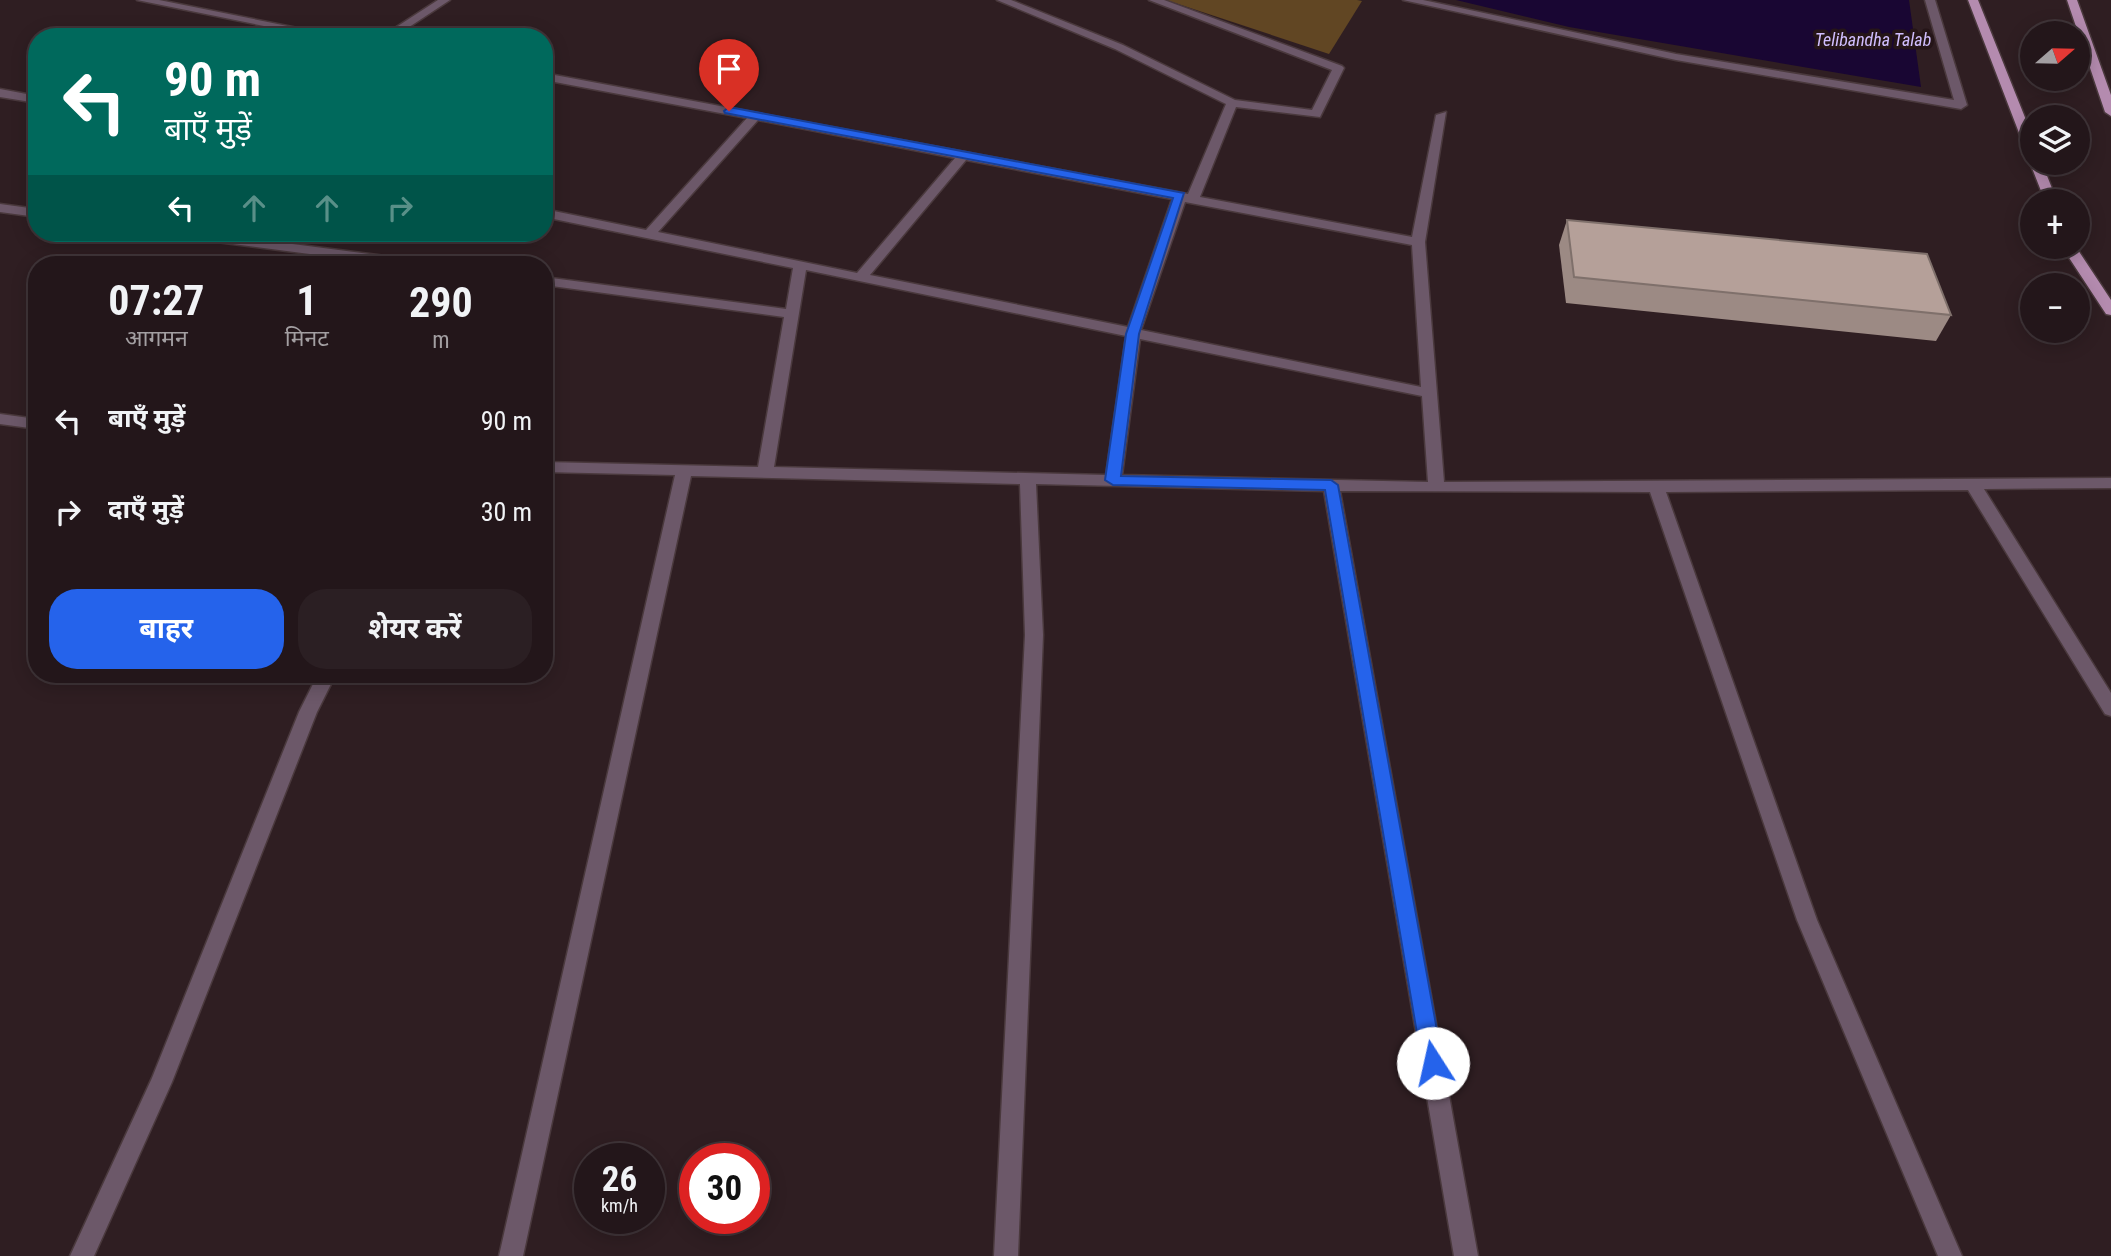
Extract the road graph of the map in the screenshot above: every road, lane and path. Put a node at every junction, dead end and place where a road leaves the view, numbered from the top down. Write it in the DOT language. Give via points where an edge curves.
graph roads {
  1 [pos="142,0"];
  2 [pos="445,0"];
  3 [pos="1002,0"];
  4 [pos="1154,0"];
  5 [pos="1408,0"];
  6 [pos="1930,0"];
  7 [pos="1973,0"];
  8 [pos="2072,0"];
  9 [pos="290,28"];
  10 [pos="400,28"];
  11 [pos="553,78"];
  12 [pos="0,93"];
  13 [pos="28,98"];
  14 [pos="1232,103"];
  15 [pos="2111,112"];
  16 [pos="1442,115"];
  17 [pos="755,116"];
  18 [pos="2020,120"];
  19 [pos="964,155"];
  20 [pos="1186,197"];
  21 [pos="0,208"];
  22 [pos="28,212"];
  23 [pos="553,215"];
  24 [pos="649,236"];
  25 [pos="247,242"];
  26 [pos="1418,242"];
  27 [pos="355,256"];
  28 [pos="2077,259"];
  29 [pos="800,266"];
  30 [pos="860,278"];
  31 [pos="553,282"];
  32 [pos="2111,311"];
  33 [pos="792,314"];
  34 [pos="1133,334"];
  35 [pos="1429,393"];
  36 [pos="0,419"];
  37 [pos="28,423"];
  38 [pos="553,467"];
  39 [pos="684,470"];
  40 [pos="765,472"];
  41 [pos="1028,478"];
  42 [pos="1113,480"];
  43 [pos="2111,483"];
  44 [pos="1973,484"];
  45 [pos="1331,485"];
  46 [pos="1656,486"];
  47 [pos="1436,488"];
  48 [pos="322,683"];
  49 [pos="2111,709"];
  50 [pos="82,1256"];
  51 [pos="511,1256"];
  52 [pos="1006,1256"];
  53 [pos="1466,1256"];
  54 [pos="1950,1256"];
  1 -- 9 [label="street"];
  2 -- 10 [label="street"];
  3 -- 14 [label="street" via="1119,47"];
  4 -- 14 [label="street" via="1338,68 1316,114"];
  5 -- 6 [label="street" via="1676,57 1961,105"];
  7 -- 18 [label="main road"];
  8 -- 15 [label="main road"];
  11 -- 17 [label="street"];
  12 -- 13 [label="street"];
  14 -- 20 [label="street"];
  16 -- 26 [label="street"];
  17 -- 19 [label="street"];
  17 -- 24 [label="street"];
  19 -- 20 [label="street"];
  19 -- 30 [label="street"];
  20 -- 26 [label="street"];
  20 -- 34 [label="street"];
  21 -- 22 [label="street"];
  23 -- 24 [label="street"];
  24 -- 29 [label="street"];
  25 -- 27 [label="street"];
  26 -- 35 [label="street"];
  28 -- 32 [label="main road"];
  29 -- 30 [label="street"];
  29 -- 33 [label="street"];
  30 -- 34 [label="street"];
  31 -- 33 [label="street"];
  33 -- 40 [label="street"];
  34 -- 35 [label="street"];
  34 -- 42 [label="street"];
  35 -- 47 [label="street"];
  36 -- 37 [label="street"];
  38 -- 39 [label="street"];
  39 -- 40 [label="street"];
  39 -- 51 [label="street"];
  40 -- 41 [label="street"];
  41 -- 42 [label="street"];
  41 -- 52 [label="street" via="1034,635"];
  42 -- 45 [label="street"];
  43 -- 44 [label="street"];
  44 -- 46 [label="street"];
  44 -- 49 [label="street"];
  45 -- 47 [label="street"];
  45 -- 53 [label="street"];
  46 -- 47 [label="street"];
  46 -- 54 [label="street" via="1807,920"];
  48 -- 50 [label="street" via="161,1082"];
}
